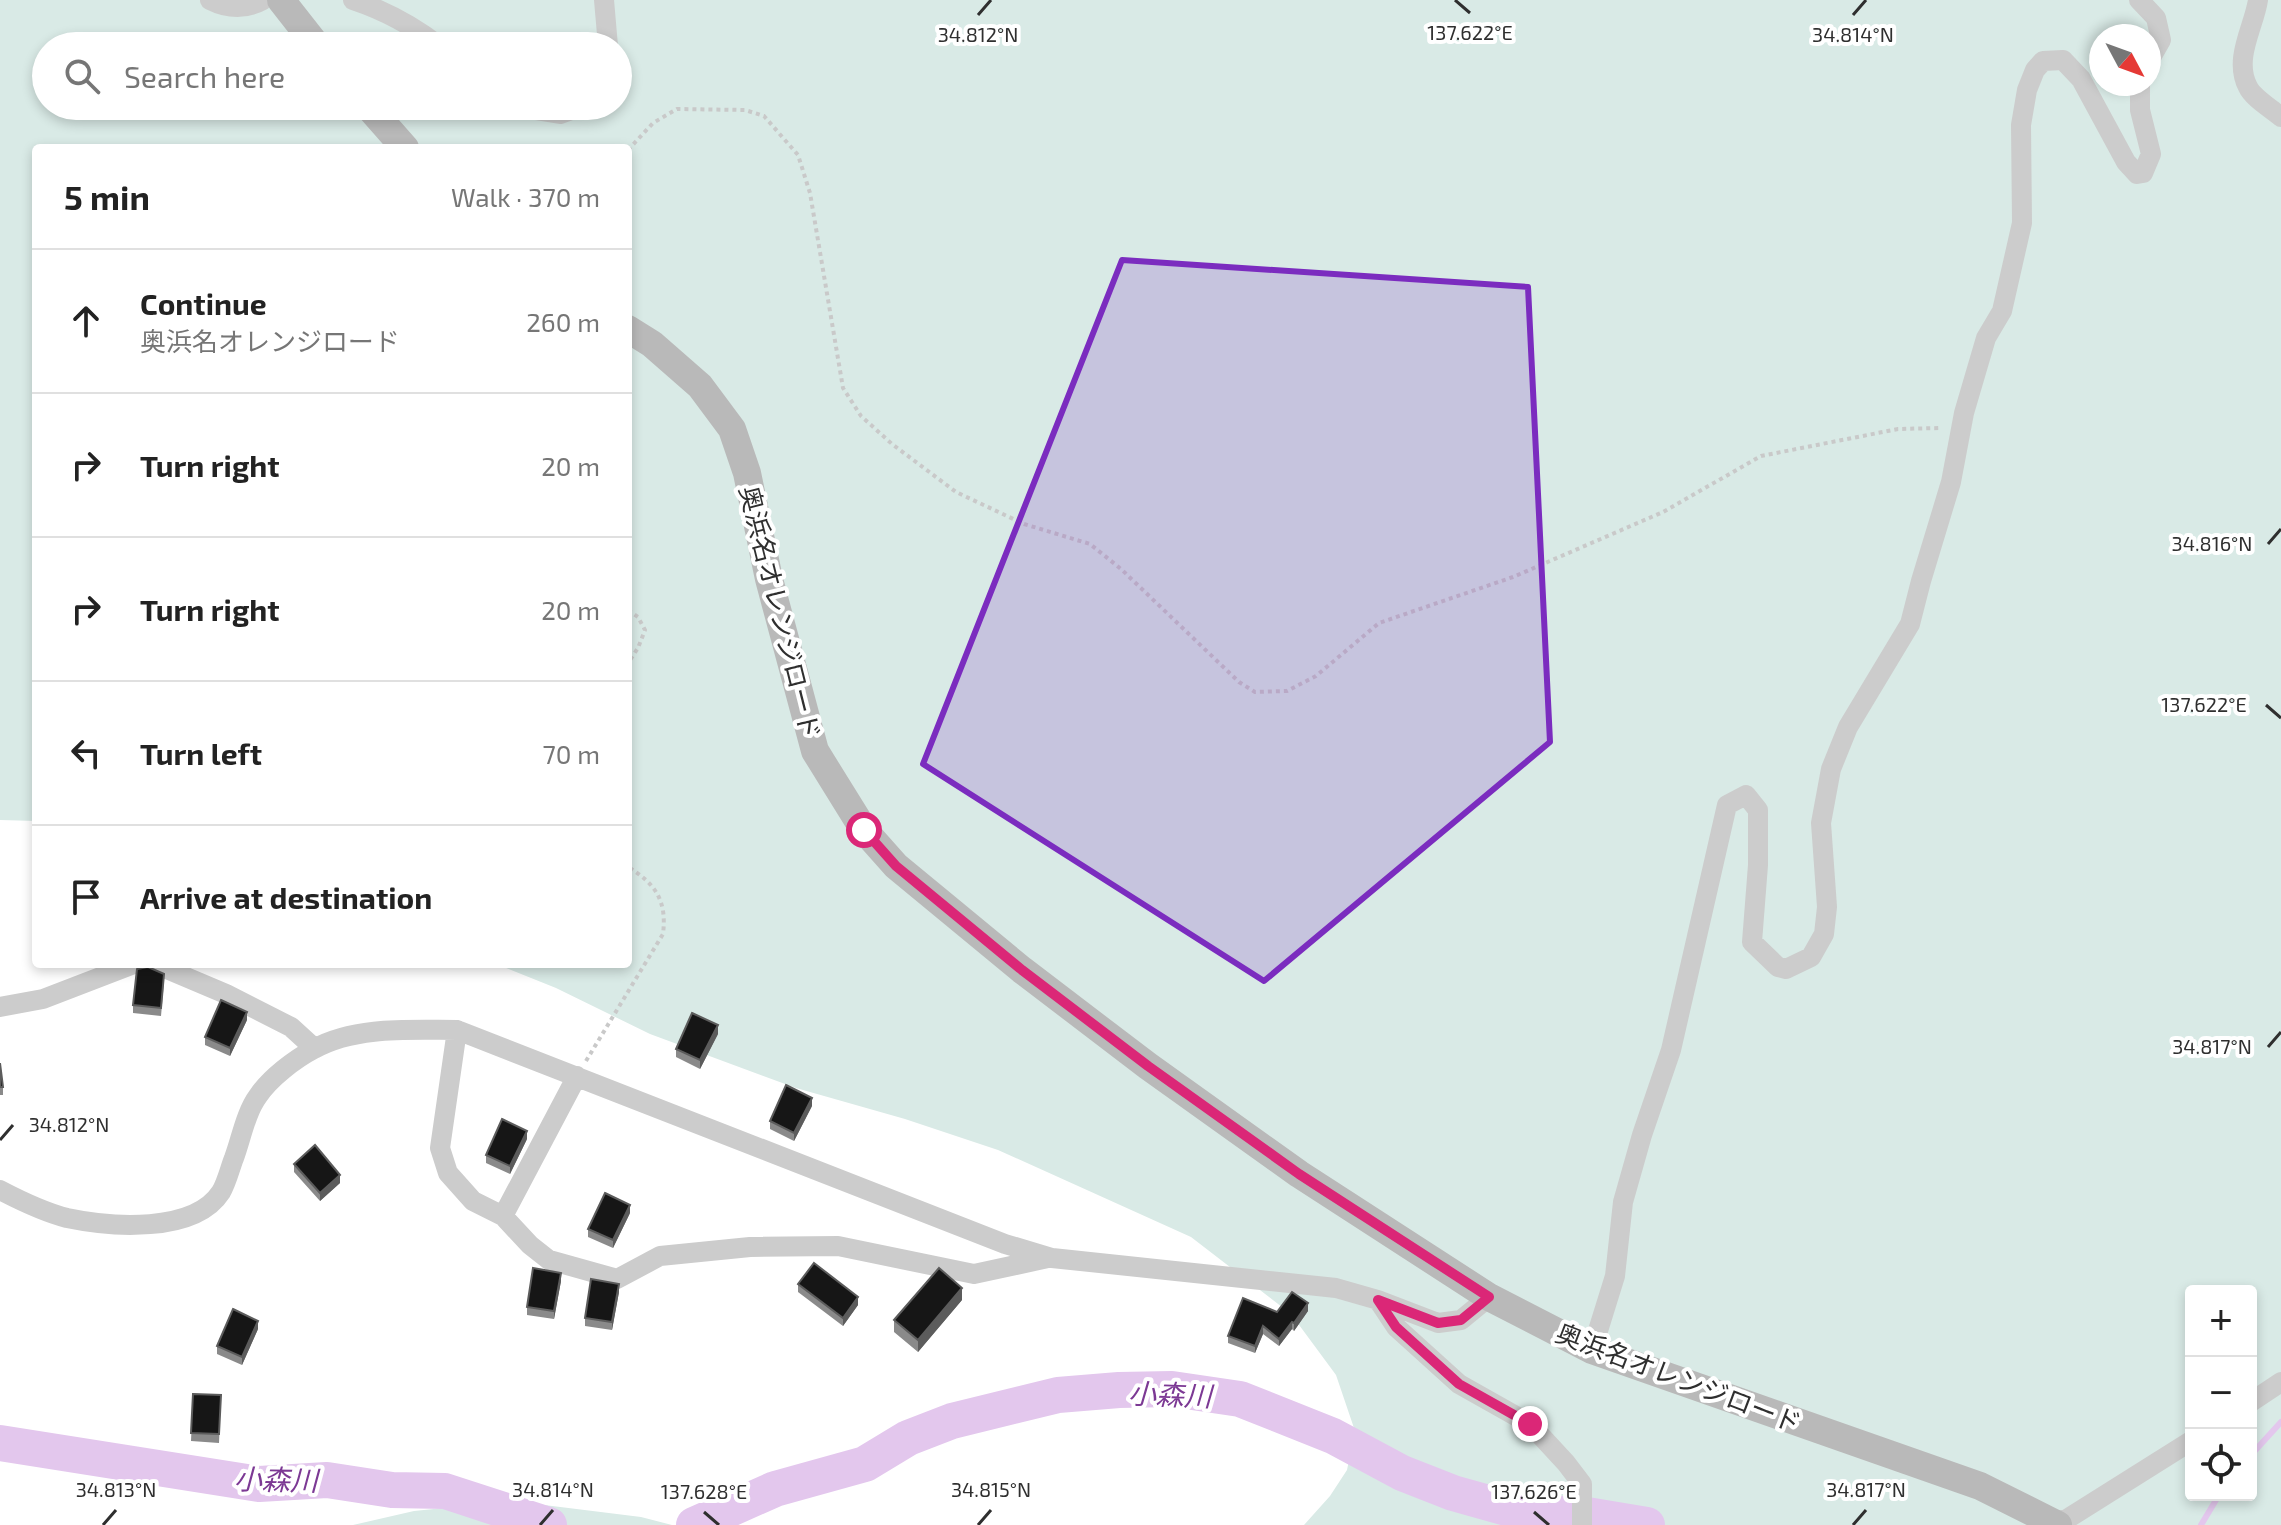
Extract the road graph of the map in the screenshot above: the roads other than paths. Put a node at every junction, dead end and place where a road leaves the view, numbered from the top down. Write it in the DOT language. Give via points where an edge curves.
graph roads {
  1 [pos="210,0"];
  2 [pos="263,0"];
  3 [pos="281,0"];
  4 [pos="353,0"];
  5 [pos="604,0"];
  6 [pos="2139,0"];
  7 [pos="2258,0"];
  8 [pos="2157,24"];
  9 [pos="306,32"];
  10 [pos="422,32"];
  11 [pos="607,32"];
  12 [pos="2089,94"];
  13 [pos="2090,96"];
  14 [pos="2140,96"];
  15 [pos="2281,117"];
  16 [pos="380,120"];
  17 [pos="401,144"];
  18 [pos="632,332"];
  19 [pos="124,968"];
  20 [pos="164,968"];
  21 [pos="0,1007"];
  22 [pos="457,1030"];
  23 [pos="314,1048"];
  24 [pos="577,1076"];
  25 [pos="0,1190"];
  26 [pos="503,1216"];
  27 [pos="1052,1258"];
  28 [pos="1489,1297"];
  29 [pos="1378,1300"];
  30 [pos="1592,1350"];
  31 [pos="2281,1382"];
  32 [pos="2257,1398"];
  33 [pos="2185,1445"];
  34 [pos="2056,1524"];
  35 [pos="1582,1525"];
  1 -- 2 [label="street" via="225,7 251,7"];
  3 -- 9 [label="street"];
  4 -- 10 [label="street"];
  5 -- 11 [label="street"];
  6 -- 8 [label="street"];
  7 -- 15 [label="street" via="2244,50 2246,78 2248,88"];
  12 -- 30 [label="street" via="2063,60 2043,61 2027,90 2021,125 2022,223 2002,311 1986,338 1910,624 1848,727 1831,769 1821,823 1824,934 1811,957 1797,965 1778,967 1752,942 1758,810 1746,795 1727,805 1671,1050 1623,1202 1615,1276"];
  13 -- 14 [label="street" via="2137,174 2143,173 2151,154"];
  16 -- 17 [label="street"];
  18 -- 28 [label="street, 奥浜名オレンジロード" via="700,386 732,429 815,751 864,830 896,866 1148,1066 1299,1174"];
  19 -- 21 [label="street" via="43,999"];
  20 -- 23 [label="street" via="291,1027"];
  22 -- 23 [label="street" via="354,1035"];
  22 -- 24 [label="street"];
  22 -- 26 [label="street" via="440,1148 460,1189"];
  23 -- 25 [label="street" via="257,1096 221,1192 194,1214 151,1224 100,1224 65,1217"];
  24 -- 26 [label="street"];
  24 -- 27 [label="street"];
  26 -- 27 [label="street" via="549,1260 617,1279 660,1256 750,1247 838,1246 974,1274"];
  27 -- 29 [label="street" via="1336,1288"];
  28 -- 29 [label="street" via="1461,1320 1438,1323"];
  28 -- 30 [label="street, 奥浜名オレンジロード"];
  29 -- 35 [label="street" via="1423,1353 1459,1384 1530,1424 1566,1463 1582,1484"];
  30 -- 34 [label="street, 奥浜名オレンジロード" via="1965,1480"];
  31 -- 32 [label="street"];
  33 -- 34 [label="street"];
}
